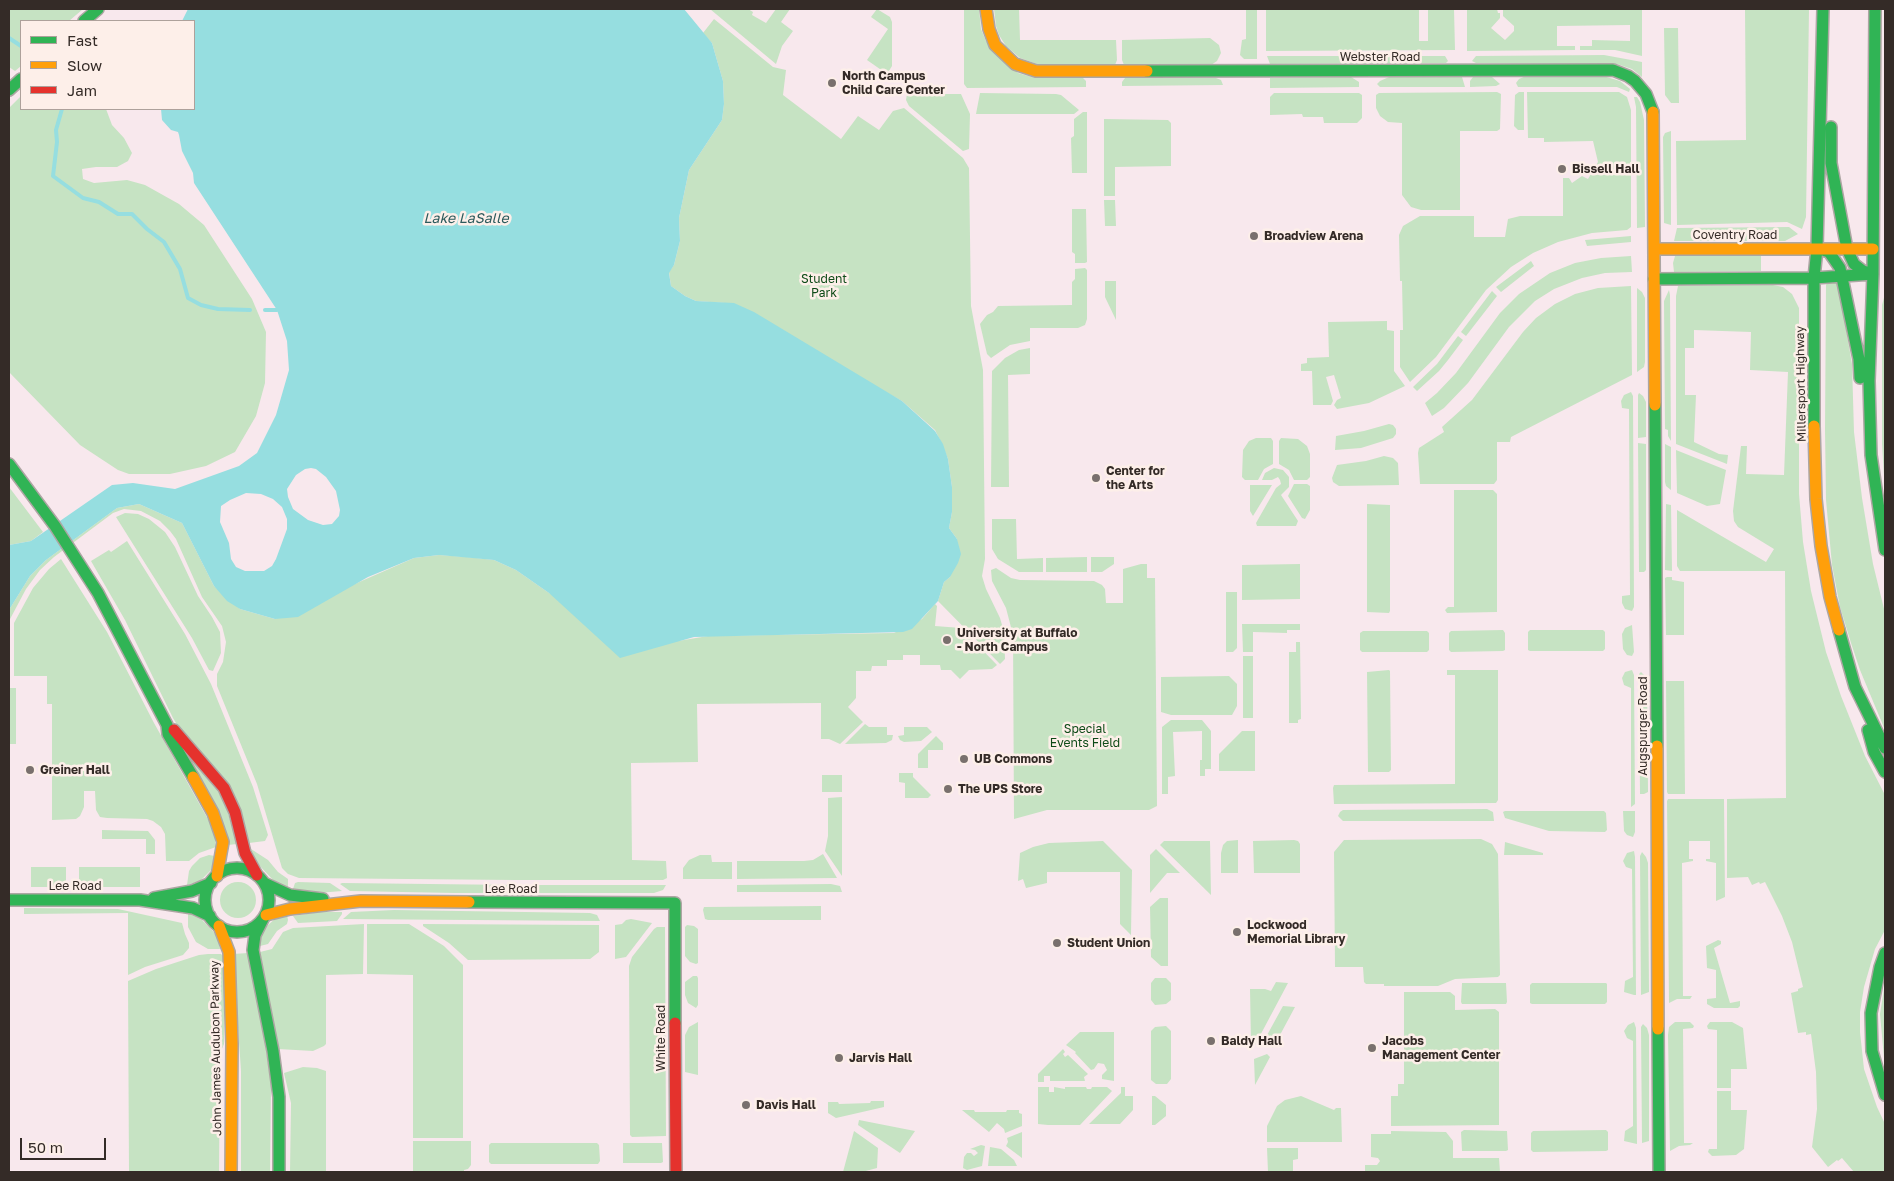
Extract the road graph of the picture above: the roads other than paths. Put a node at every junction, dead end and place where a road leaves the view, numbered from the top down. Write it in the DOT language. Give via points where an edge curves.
graph roads {
  1 [pos="98,9"];
  2 [pos="986,9"];
  3 [pos="1823,9"];
  4 [pos="1875,9"];
  5 [pos="85,20"];
  6 [pos="1823,50"];
  7 [pos="20,80"];
  8 [pos="9,90"];
  9 [pos="1817,248"];
  10 [pos="1654,249"];
  11 [pos="1847,249"];
  12 [pos="1873,249"];
  13 [pos="1873,274"];
  14 [pos="1842,275"];
  15 [pos="1814,278"];
  16 [pos="1654,279"];
  17 [pos="1871,454"];
  18 [pos="9,464"];
  19 [pos="1885,550"];
  20 [pos="1855,687"];
  21 [pos="167,725"];
  22 [pos="1885,748"];
  23 [pos="1885,772"];
  24 [pos="214,879"];
  25 [pos="260,879"];
  26 [pos="9,900"];
  27 [pos="140,900"];
  28 [pos="347,902"];
  29 [pos="675,903"];
  30 [pos="210,916"];
  31 [pos="264,917"];
  32 [pos="219,926"];
  33 [pos="1885,953"];
  34 [pos="1885,1095"];
  35 [pos="231,1172"];
  36 [pos="279,1172"];
  37 [pos="676,1172"];
  38 [pos="1659,1172"];
  1 -- 5 [label="main road"];
  2 -- 10 [label="main road, Webster Road" via="995,45 1015,64 1036,71 1600,69 1620,72 1641,87 1653,112"];
  3 -- 6 [label="main road, Millersport Highway"];
  4 -- 12 [label="main road"];
  6 -- 9 [label="main road, Millersport Highway"];
  6 -- 11 [label="main road" via="1831,105 1831,163"];
  7 -- 8 [label="main road"];
  9 -- 10 [label="main road, Coventry Road"];
  9 -- 11 [label="main road, Coventry Road"];
  9 -- 14 [label="main road" via="1833,256"];
  9 -- 15 [label="main road, Millersport Highway"];
  10 -- 16 [label="main road, Webster Road"];
  11 -- 12 [label="main road, Coventry Road"];
  11 -- 13 [label="main road" via="1854,264"];
  12 -- 13 [label="main road"];
  13 -- 14 [label="main road"];
  13 -- 17 [label="main road"];
  14 -- 15 [label="main road"];
  14 -- 17 [label="main road" via="1860,359 1861,396"];
  15 -- 16 [label="main road"];
  15 -- 20 [label="main road, Millersport Highway" via="1816,480 1821,546 1830,597"];
  16 -- 38 [label="main road, Augspurger Road"];
  17 -- 19 [label="main road"];
  18 -- 21 [label="main road" via="83,569"];
  20 -- 22 [label="main road, Millersport Highway"];
  20 -- 23 [label="main road" via="1874,752"];
  21 -- 24 [label="main road" via="168,734 219,827 222,849"];
  21 -- 25 [label="main road" via="224,788 235,812 245,853"];
  24 -- 25 [label="main road" via="226,870 237,868 247,870"];
  24 -- 27 [label="main road, Lee Road" via="192,892"];
  24 -- 30 [label="main road" via="205,900"];
  25 -- 28 [label="main road, Lee Road" via="290,894"];
  25 -- 31 [label="main road" via="269,899"];
  26 -- 27 [label="main road, Lee Road"];
  27 -- 30 [label="main road, Lee Road" via="193,908"];
  28 -- 29 [label="main road, Lee Road"];
  28 -- 31 [label="main road, Lee Road" via="290,908"];
  29 -- 37 [label="main road, White Road"];
  30 -- 32 [label="main road"];
  31 -- 32 [label="main road" via="250,929 239,932"];
  31 -- 36 [label="main road" via="255,936 253,950 279,1097"];
  32 -- 35 [label="main road, John James Audubon Parkway" via="229,952"];
  33 -- 34 [label="main road" via="1871,1013 1872,1051"];
}
